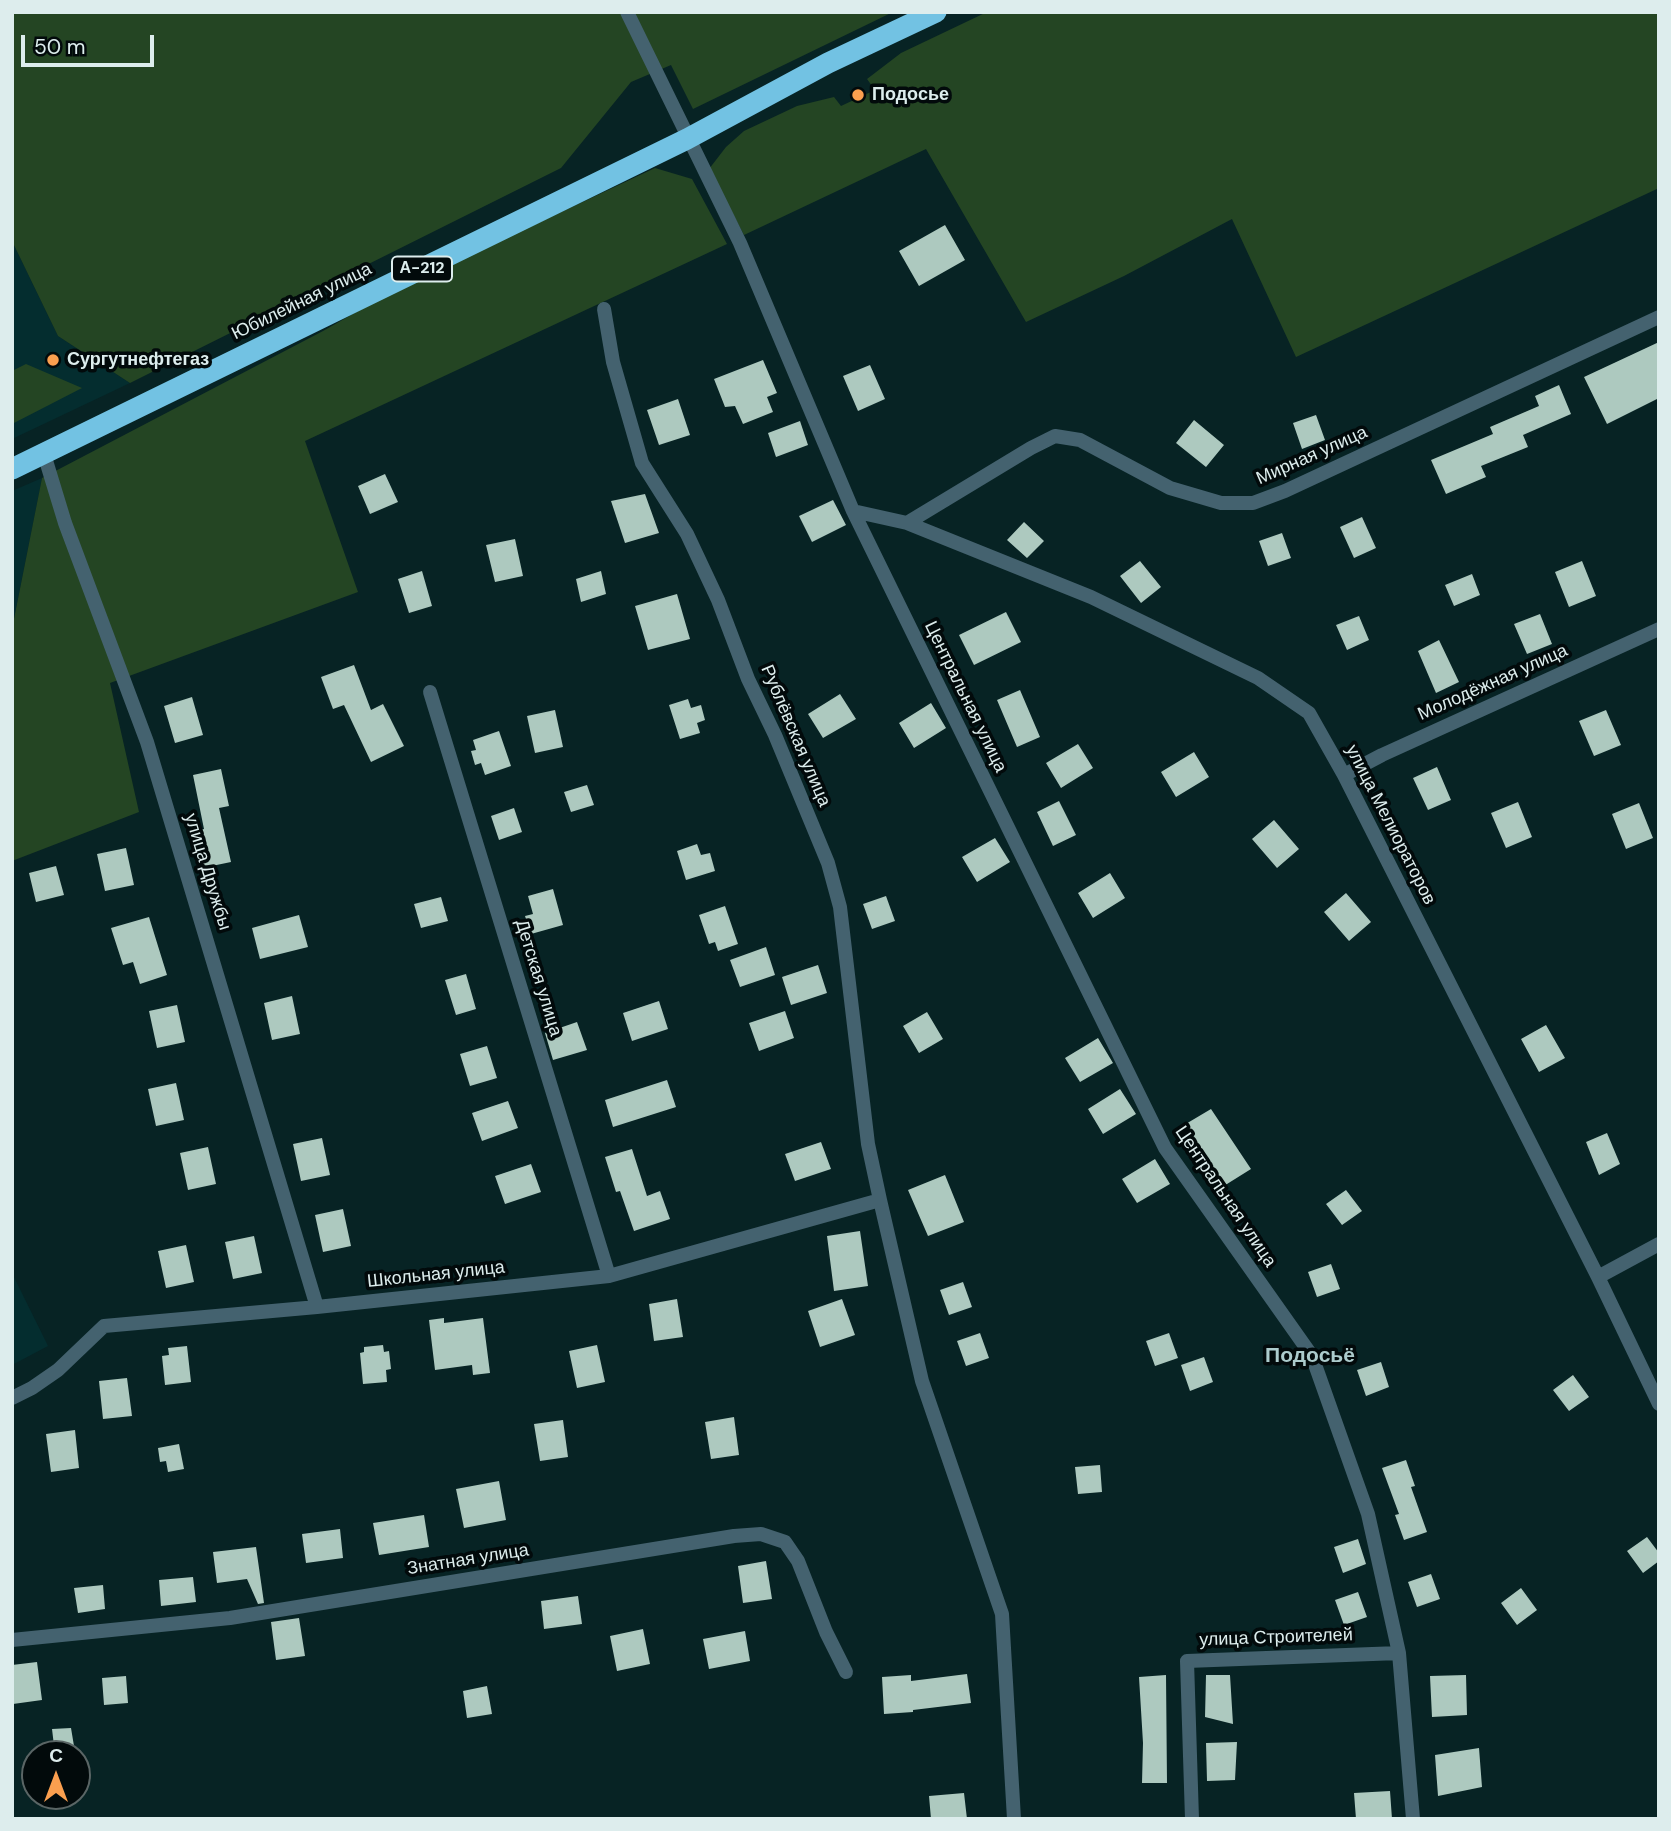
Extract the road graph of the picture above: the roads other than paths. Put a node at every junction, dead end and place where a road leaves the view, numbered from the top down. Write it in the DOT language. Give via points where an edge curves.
graph roads {
  1 [pos="627,12"];
  2 [pos="936,12"];
  3 [pos="687,139"];
  4 [pos="604,309"];
  5 [pos="1659,317"];
  6 [pos="44,454"];
  7 [pos="12,469"];
  8 [pos="853,511"];
  9 [pos="907,523"];
  10 [pos="1659,629"];
  11 [pos="430,692"];
  12 [pos="1344,775"];
  13 [pos="880,1200"];
  14 [pos="1659,1244"];
  15 [pos="609,1276"];
  16 [pos="1598,1278"];
  17 [pos="317,1307"];
  18 [pos="12,1398"];
  19 [pos="1659,1404"];
  20 [pos="12,1640"];
  21 [pos="1399,1653"];
  22 [pos="846,1672"];
  23 [pos="1014,1819"];
  24 [pos="1192,1819"];
  25 [pos="1413,1819"];
  1 -- 3 [label="street, Центральная улица"];
  2 -- 3 [label="highway, А-212"];
  3 -- 6 [label="highway, Юбилейная улица / А-212"];
  3 -- 8 [label="street, Центральная улица" via="740,243"];
  4 -- 13 [label="street, Рублёвская улица" via="613,362 642,463 687,534 718,600 828,863 841,907 868,1144"];
  5 -- 9 [label="street, Мирная улица" via="1253,503 1221,503 1170,488 1080,440 1055,436"];
  6 -- 7 [label="highway, Юбилейная улица / А-212"];
  6 -- 17 [label="street, улица Дружбы" via="65,523 148,742"];
  8 -- 9 [label="street, улица Мелиораторов"];
  8 -- 21 [label="street, Центральная улица" via="1164,1148 1312,1356 1368,1514"];
  9 -- 12 [label="street, улица Мелиораторов" via="1091,597 1258,678 1309,713"];
  10 -- 12 [label="street, Молодёжная улица"];
  11 -- 15 [label="street, Детская улица"];
  12 -- 16 [label="street, улица Мелиораторов"];
  13 -- 15 [label="street, Школьная улица"];
  13 -- 23 [label="street, Рублёвская улица" via="922,1381 1002,1614"];
  14 -- 16 [label="street"];
  15 -- 17 [label="street, Школьная улица"];
  16 -- 19 [label="street, улица Мелиораторов"];
  17 -- 18 [label="street, Школьная улица" via="104,1326 58,1370"];
  20 -- 22 [label="street, Знатная улица" via="230,1618 761,1534 785,1542 798,1560"];
  21 -- 24 [label="street, улица Строителей" via="1186,1661"];
  21 -- 25 [label="street, Центральная улица"];
}
